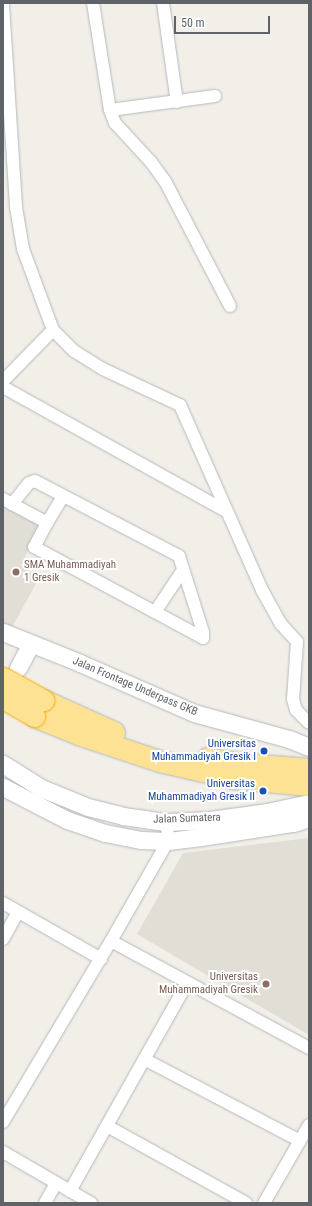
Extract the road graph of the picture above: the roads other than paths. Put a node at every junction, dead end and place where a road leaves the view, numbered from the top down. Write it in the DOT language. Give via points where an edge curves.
graph roads {
  1 [pos="93,3"];
  2 [pos="163,3"];
  3 [pos="3,6"];
  4 [pos="215,96"];
  5 [pos="177,102"];
  6 [pos="7,103"];
  7 [pos="110,110"];
  8 [pos="230,306"];
  9 [pos="53,330"];
  10 [pos="5,373"];
  11 [pos="3,387"];
  12 [pos="63,496"];
  13 [pos="8,502"];
  14 [pos="226,511"];
  15 [pos="47,523"];
  16 [pos="183,570"];
  17 [pos="155,612"];
  18 [pos="3,632"];
  19 [pos="303,643"];
  20 [pos="31,644"];
  21 [pos="10,673"];
  22 [pos="3,698"];
  23 [pos="39,708"];
  24 [pos="309,723"];
  25 [pos="309,747"];
  26 [pos="3,764"];
  27 [pos="309,769"];
  28 [pos="309,784"];
  29 [pos="3,787"];
  30 [pos="309,803"];
  31 [pos="309,818"];
  32 [pos="167,822"];
  33 [pos="168,841"];
  34 [pos="3,903"];
  35 [pos="18,912"];
  36 [pos="3,939"];
  37 [pos="112,941"];
  38 [pos="101,959"];
  39 [pos="187,983"];
  40 [pos="309,1048"];
  41 [pos="144,1058"];
  42 [pos="3,1122"];
  43 [pos="309,1125"];
  44 [pos="107,1126"];
  45 [pos="300,1141"];
  46 [pos="3,1152"];
  47 [pos="56,1183"];
  48 [pos="70,1191"];
  49 [pos="45,1203"];
  50 [pos="91,1203"];
  51 [pos="246,1203"];
  52 [pos="264,1203"];
  1 -- 7 [label="street"];
  2 -- 5 [label="street"];
  3 -- 6 [label="street"];
  4 -- 5 [label="street"];
  5 -- 7 [label="street"];
  6 -- 9 [label="street" via="16,207 23,250"];
  7 -- 8 [label="street" via="115,123 165,181"];
  9 -- 10 [label="street"];
  9 -- 14 [label="street" via="74,351 103,369 180,405"];
  11 -- 14 [label="street"];
  12 -- 13 [label="street" via="34,480"];
  12 -- 15 [label="street"];
  12 -- 16 [label="street" via="179,556"];
  13 -- 15 [label="street"];
  14 -- 19 [label="street" via="262,590 281,624"];
  15 -- 17 [label="street" via="34,547"];
  16 -- 17 [label="street"];
  16 -- 17 [label="street" via="203,638"];
  18 -- 20 [label="main road, Jalan Frontage Underpass GKB"];
  19 -- 24 [label="street" via="293,699 296,710"];
  20 -- 21 [label="main road"];
  20 -- 25 [label="main road, Jalan Frontage Underpass GKB" via="194,714 289,739"];
  21 -- 23 [label="highway, bridge"];
  22 -- 23 [label="highway, bridge"];
  23 -- 27 [label="highway" via="164,749 235,763"];
  23 -- 28 [label="highway" via="78,734 159,761 233,778"];
  26 -- 32 [label="main road, Jalan Sumatera" via="41,788 88,807 123,816"];
  29 -- 33 [label="main road, Jalan Sumatera" via="67,820 105,833 141,840"];
  30 -- 32 [label="main road, Jalan Sumatera" via="210,820"];
  31 -- 33 [label="main road, Jalan Sumatera" via="293,823"];
  32 -- 33 [label="street"];
  33 -- 37 [label="street"];
  34 -- 35 [label="street"];
  35 -- 36 [label="street"];
  35 -- 38 [label="street"];
  37 -- 38 [label="street"];
  37 -- 39 [label="street"];
  38 -- 42 [label="street"];
  39 -- 40 [label="street"];
  39 -- 41 [label="street"];
  41 -- 44 [label="street"];
  41 -- 45 [label="street"];
  43 -- 45 [label="street"];
  44 -- 48 [label="street"];
  44 -- 51 [label="street"];
  45 -- 52 [label="street"];
  46 -- 47 [label="street"];
  47 -- 48 [label="street"];
  47 -- 49 [label="street"];
  48 -- 50 [label="street"];
}
